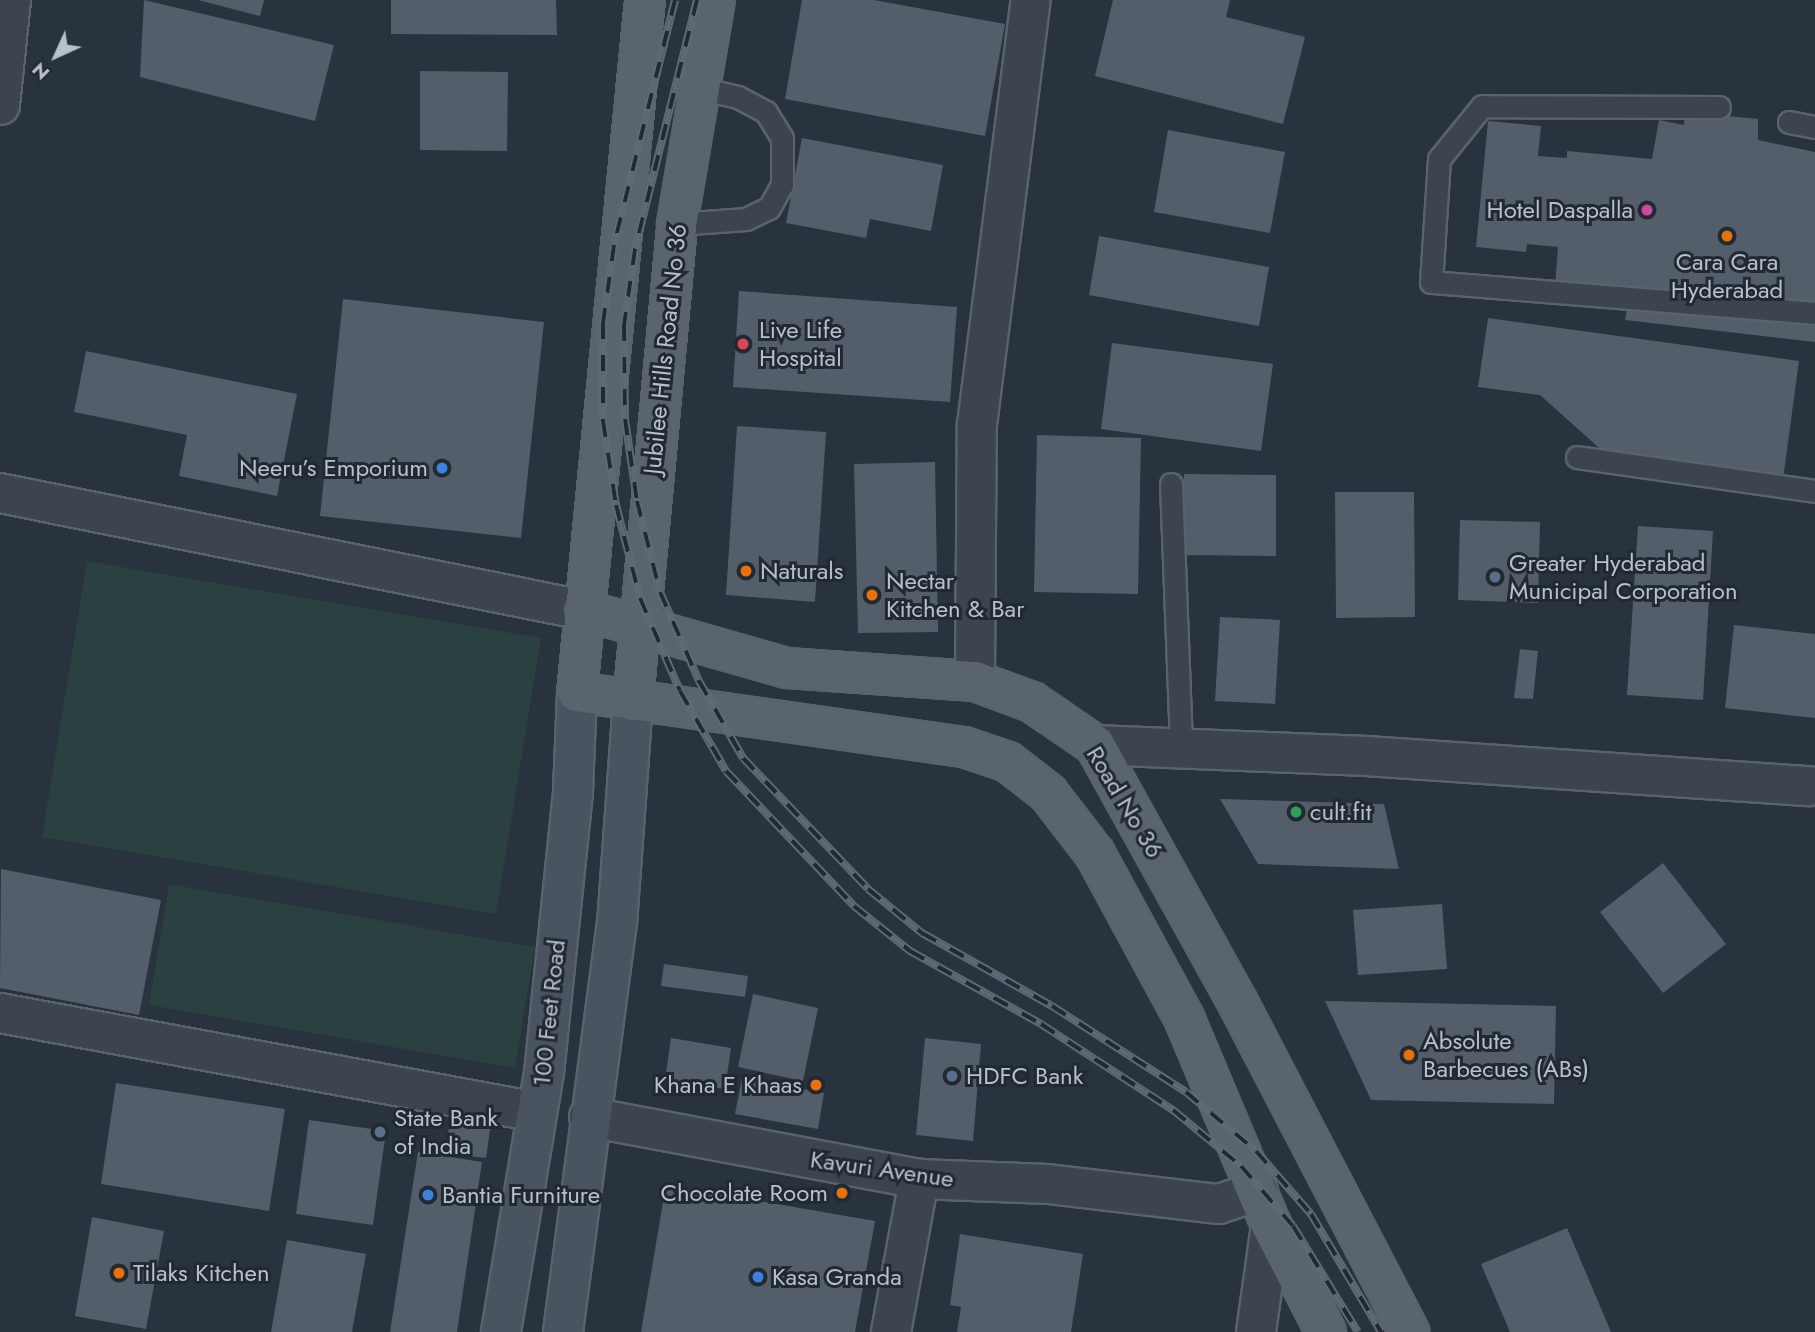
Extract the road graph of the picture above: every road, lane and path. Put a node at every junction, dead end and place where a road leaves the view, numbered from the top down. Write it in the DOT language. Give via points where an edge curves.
graph roads {
  1 [pos="11,0"];
  2 [pos="645,0"];
  3 [pos="715,0"];
  4 [pos="1031,0"];
  5 [pos="2,55"];
  6 [pos="700,88"];
  7 [pos="0,105"];
  8 [pos="1719,107"];
  9 [pos="1788,122"];
  10 [pos="1815,127"];
  11 [pos="677,224"];
  12 [pos="1815,313"];
  13 [pos="1577,457"];
  14 [pos="1171,484"];
  15 [pos="1815,491"];
  16 [pos="0,494"];
  17 [pos="583,610"];
  18 [pos="638,622"];
  19 [pos="975,681"];
  20 [pos="577,692"];
  21 [pos="633,701"];
  22 [pos="1095,745"];
  23 [pos="1181,747"];
  24 [pos="1812,786"];
  25 [pos="0,1013"];
  26 [pos="537,1112"];
  27 [pos="589,1117"];
  28 [pos="919,1179"];
  29 [pos="1265,1208"];
  30 [pos="501,1332"];
  31 [pos="563,1332"];
  32 [pos="891,1332"];
  33 [pos="1256,1332"];
  34 [pos="1326,1332"];
  35 [pos="1409,1332"];
  1 -- 5 [label="street"];
  2 -- 17 [label="main road"];
  3 -- 6 [label="main road, Jubilee Hills Road No 36"];
  4 -- 19 [label="street" via="977,425"];
  5 -- 7 [label="street"];
  6 -- 11 [label="main road, Jubilee Hills Road No 36"];
  6 -- 11 [label="lane" via="738,97 766,112 782,138 782,185 769,208 746,219"];
  8 -- 12 [label="lane" via="1482,106 1439,159 1431,282"];
  9 -- 10 [label="lane"];
  11 -- 18 [label="main road, Jubilee Hills Road No 36"];
  13 -- 15 [label="lane"];
  14 -- 23 [label="lane"];
  16 -- 17 [label="street"];
  17 -- 18 [label="main road, Road No 36"];
  17 -- 20 [label="main road"];
  18 -- 19 [label="main road, Road No 36" via="696,646 788,668"];
  18 -- 21 [label="main road, Jubilee Hills Road No 36"];
  19 -- 22 [label="main road, Road No 36" via="1032,702"];
  20 -- 21 [label="main road"];
  20 -- 26 [label="main road, 100 Feet Road" via="573,792"];
  21 -- 27 [label="main road" via="617,924"];
  21 -- 29 [label="main road" via="964,747 1008,762 1048,793 1095,853 1184,1018"];
  22 -- 23 [label="street"];
  22 -- 35 [label="main road, Road No 36" via="1238,1003"];
  23 -- 24 [label="street"];
  25 -- 26 [label="street"];
  26 -- 30 [label="main road, 100 Feet Road"];
  27 -- 28 [label="street, Kavuri Avenue"];
  27 -- 31 [label="main road"];
  28 -- 29 [label="street, Kavuri Avenue" via="1048,1184"];
  28 -- 32 [label="street"];
  29 -- 33 [label="street"];
  29 -- 34 [label="main road"];
}
